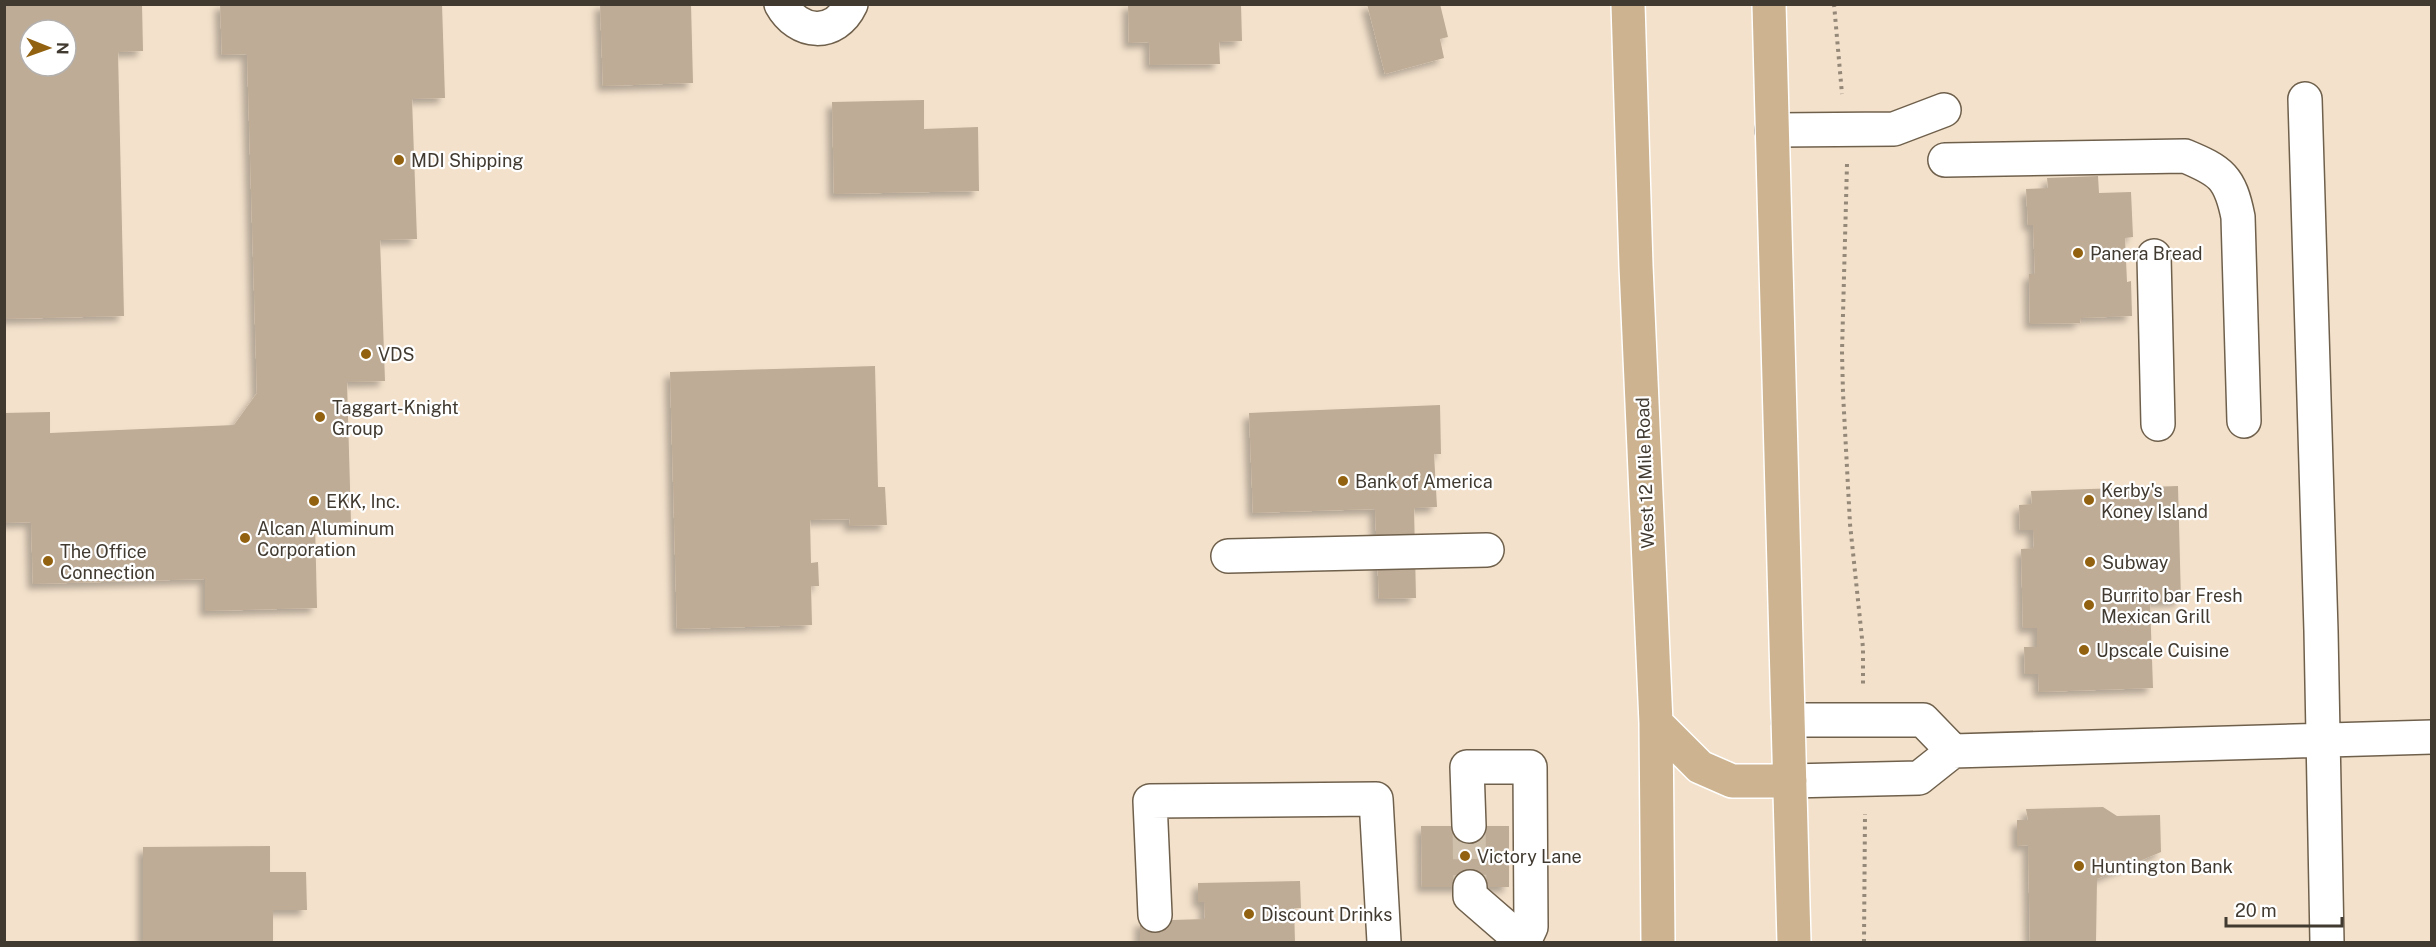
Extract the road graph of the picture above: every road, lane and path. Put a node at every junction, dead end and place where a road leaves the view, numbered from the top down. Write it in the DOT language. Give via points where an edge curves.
graph roads {
  1 [pos="782,4"];
  2 [pos="851,4"];
  3 [pos="1628,4"];
  4 [pos="1769,4"];
  5 [pos="1834,4"];
  6 [pos="2305,99"];
  7 [pos="1944,110"];
  8 [pos="1845,129"];
  9 [pos="1772,130"];
  10 [pos="1945,160"];
  11 [pos="2154,256"];
  12 [pos="2244,421"];
  13 [pos="2158,424"];
  14 [pos="1487,550"];
  15 [pos="1228,556"];
  16 [pos="1788,720"];
  17 [pos="1862,720"];
  18 [pos="1656,723"];
  19 [pos="2432,737"];
  20 [pos="2323,739"];
  21 [pos="1953,751"];
  22 [pos="1864,778"];
  23 [pos="1790,781"];
  24 [pos="1469,826"];
  25 [pos="1470,887"];
  26 [pos="1155,915"];
  27 [pos="1384,942"];
  28 [pos="1523,942"];
  29 [pos="1658,942"];
  30 [pos="1794,942"];
  31 [pos="1864,942"];
  32 [pos="2326,942"];
  1 -- 2 [label="lane" via="790,18 815,29 842,18"];
  3 -- 18 [label="main road, West 12 Mile Road"];
  4 -- 9 [label="main road"];
  5 -- 8 [label="path"];
  6 -- 20 [label="lane"];
  7 -- 8 [label="lane" via="1894,129"];
  8 -- 9 [label="lane"];
  8 -- 17 [label="path" via="1842,352 1850,524 1863,648"];
  9 -- 16 [label="main road"];
  10 -- 12 [label="lane" via="2185,156 2215,168 2233,192 2238,217"];
  11 -- 13 [label="lane"];
  14 -- 15 [label="lane"];
  16 -- 17 [label="lane"];
  16 -- 23 [label="main road"];
  17 -- 21 [label="lane" via="1923,720"];
  18 -- 23 [label="main road" via="1700,767 1732,781"];
  18 -- 29 [label="main road, West 12 Mile Road"];
  19 -- 20 [label="lane"];
  20 -- 21 [label="lane"];
  20 -- 32 [label="lane"];
  21 -- 22 [label="lane" via="1919,778"];
  22 -- 23 [label="lane"];
  22 -- 31 [label="path"];
  23 -- 30 [label="main road"];
  24 -- 28 [label="lane" via="1467,767 1530,767 1531,927"];
  25 -- 28 [label="lane" via="1470,896"];
  26 -- 27 [label="lane" via="1150,801 1376,799"];
}
